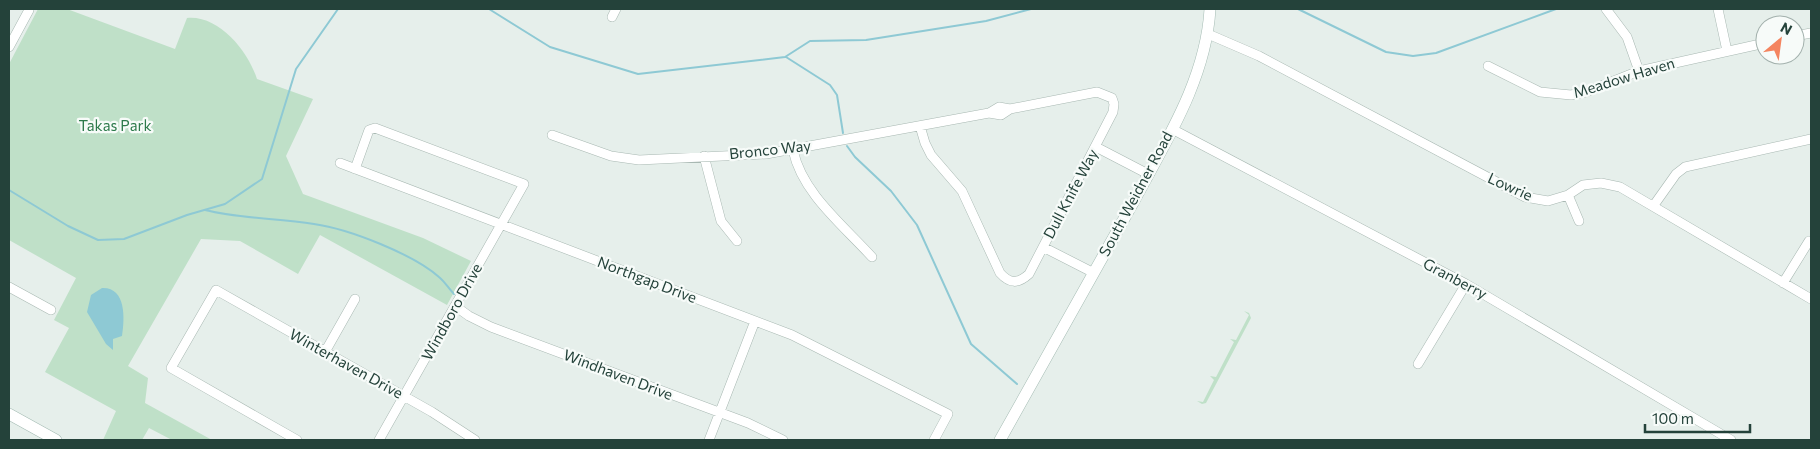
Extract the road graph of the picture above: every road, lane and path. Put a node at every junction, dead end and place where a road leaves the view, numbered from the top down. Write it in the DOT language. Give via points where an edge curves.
graph roads {
  1 [pos="1210,9"];
  2 [pos="1606,9"];
  3 [pos="1718,9"];
  4 [pos="29,10"];
  5 [pos="1208,34"];
  6 [pos="1755,45"];
  7 [pos="9,46"];
  8 [pos="1727,51"];
  9 [pos="1488,66"];
  10 [pos="1639,71"];
  11 [pos="1112,98"];
  12 [pos="920,126"];
  13 [pos="1172,129"];
  14 [pos="552,135"];
  15 [pos="1811,139"];
  16 [pos="1096,147"];
  17 [pos="792,150"];
  18 [pos="704,156"];
  19 [pos="340,163"];
  20 [pos="355,169"];
  21 [pos="1148,174"];
  22 [pos="1568,195"];
  23 [pos="1654,205"];
  24 [pos="1579,222"];
  25 [pos="502,223"];
  26 [pos="1809,241"];
  27 [pos="737,242"];
  28 [pos="1043,247"];
  29 [pos="872,257"];
  30 [pos="1094,273"];
  31 [pos="1783,283"];
  32 [pos="1466,284"];
  33 [pos="9,287"];
  34 [pos="355,299"];
  35 [pos="1811,299"];
  36 [pos="455,306"];
  37 [pos="51,310"];
  38 [pos="755,321"];
  39 [pos="325,352"];
  40 [pos="1418,364"];
  41 [pos="404,396"];
  42 [pos="719,412"];
  43 [pos="9,414"];
  44 [pos="56,440"];
  45 [pos="297,440"];
  46 [pos="379,440"];
  47 [pos="475,440"];
  48 [pos="709,440"];
  49 [pos="783,440"];
  50 [pos="934,440"];
  51 [pos="1000,440"];
  52 [pos="1731,440"];
  1 -- 5 [label="main road, South Weidner Road"];
  2 -- 10 [label="street" via="1627,38"];
  3 -- 8 [label="street"];
  4 -- 7 [label="street"];
  5 -- 13 [label="main road, South Weidner Road" via="1189,95"];
  5 -- 22 [label="street, Lowrie" via="1259,56 1525,197 1548,201"];
  6 -- 8 [label="street, Meadow Haven"];
  8 -- 10 [label="street, Meadow Haven"];
  9 -- 10 [label="street, Meadow Haven" via="1533,90 1556,95 1586,92"];
  11 -- 12 [label="street, Bronco Way" via="1098,92 1010,109 999,106 989,113"];
  11 -- 16 [label="street, Dull Knife Way" via="1113,112"];
  12 -- 17 [label="street, Bronco Way"];
  12 -- 28 [label="street, Dull Knife Way" via="931,155 962,191 1006,280 1023,280"];
  13 -- 21 [label="main road, South Weidner Road"];
  13 -- 32 [label="street, Granberry"];
  14 -- 18 [label="street, Bronco Way" via="626,158"];
  15 -- 23 [label="street" via="1685,167 1676,174"];
  16 -- 21 [label="street"];
  16 -- 28 [label="street, Dull Knife Way"];
  17 -- 18 [label="street, Bronco Way"];
  17 -- 29 [label="street" via="802,177 811,190"];
  18 -- 27 [label="street" via="721,221"];
  19 -- 20 [label="street, Northgap Drive"];
  20 -- 25 [label="street, Northgap Drive"];
  20 -- 25 [label="street, Windboro Drive" via="369,130 375,128 524,184"];
  21 -- 30 [label="main road, South Weidner Road"];
  22 -- 23 [label="street, Lowrie" via="1583,185 1601,183 1620,187"];
  22 -- 24 [label="street"];
  23 -- 31 [label="street, Lowrie"];
  25 -- 36 [label="street, Windboro Drive"];
  25 -- 38 [label="street, Northgap Drive"];
  26 -- 31 [label="street"];
  28 -- 30 [label="street"];
  30 -- 51 [label="main road, South Weidner Road"];
  31 -- 35 [label="street, Lowrie"];
  32 -- 40 [label="street"];
  32 -- 52 [label="street, Granberry"];
  33 -- 37 [label="street"];
  34 -- 39 [label="street"];
  36 -- 41 [label="street, Windboro Drive"];
  36 -- 42 [label="street, Windhaven Drive" via="491,327"];
  38 -- 42 [label="street"];
  38 -- 50 [label="street, Northgap Drive" via="822,348 948,414"];
  39 -- 41 [label="street, Winterhaven Drive"];
  39 -- 45 [label="street, Winterhaven Drive" via="216,290 171,368"];
  41 -- 46 [label="street, Windboro Drive"];
  41 -- 47 [label="street, Winterhaven Drive"];
  42 -- 48 [label="street"];
  42 -- 49 [label="street, Windhaven Drive"];
  43 -- 44 [label="main road"];
}
